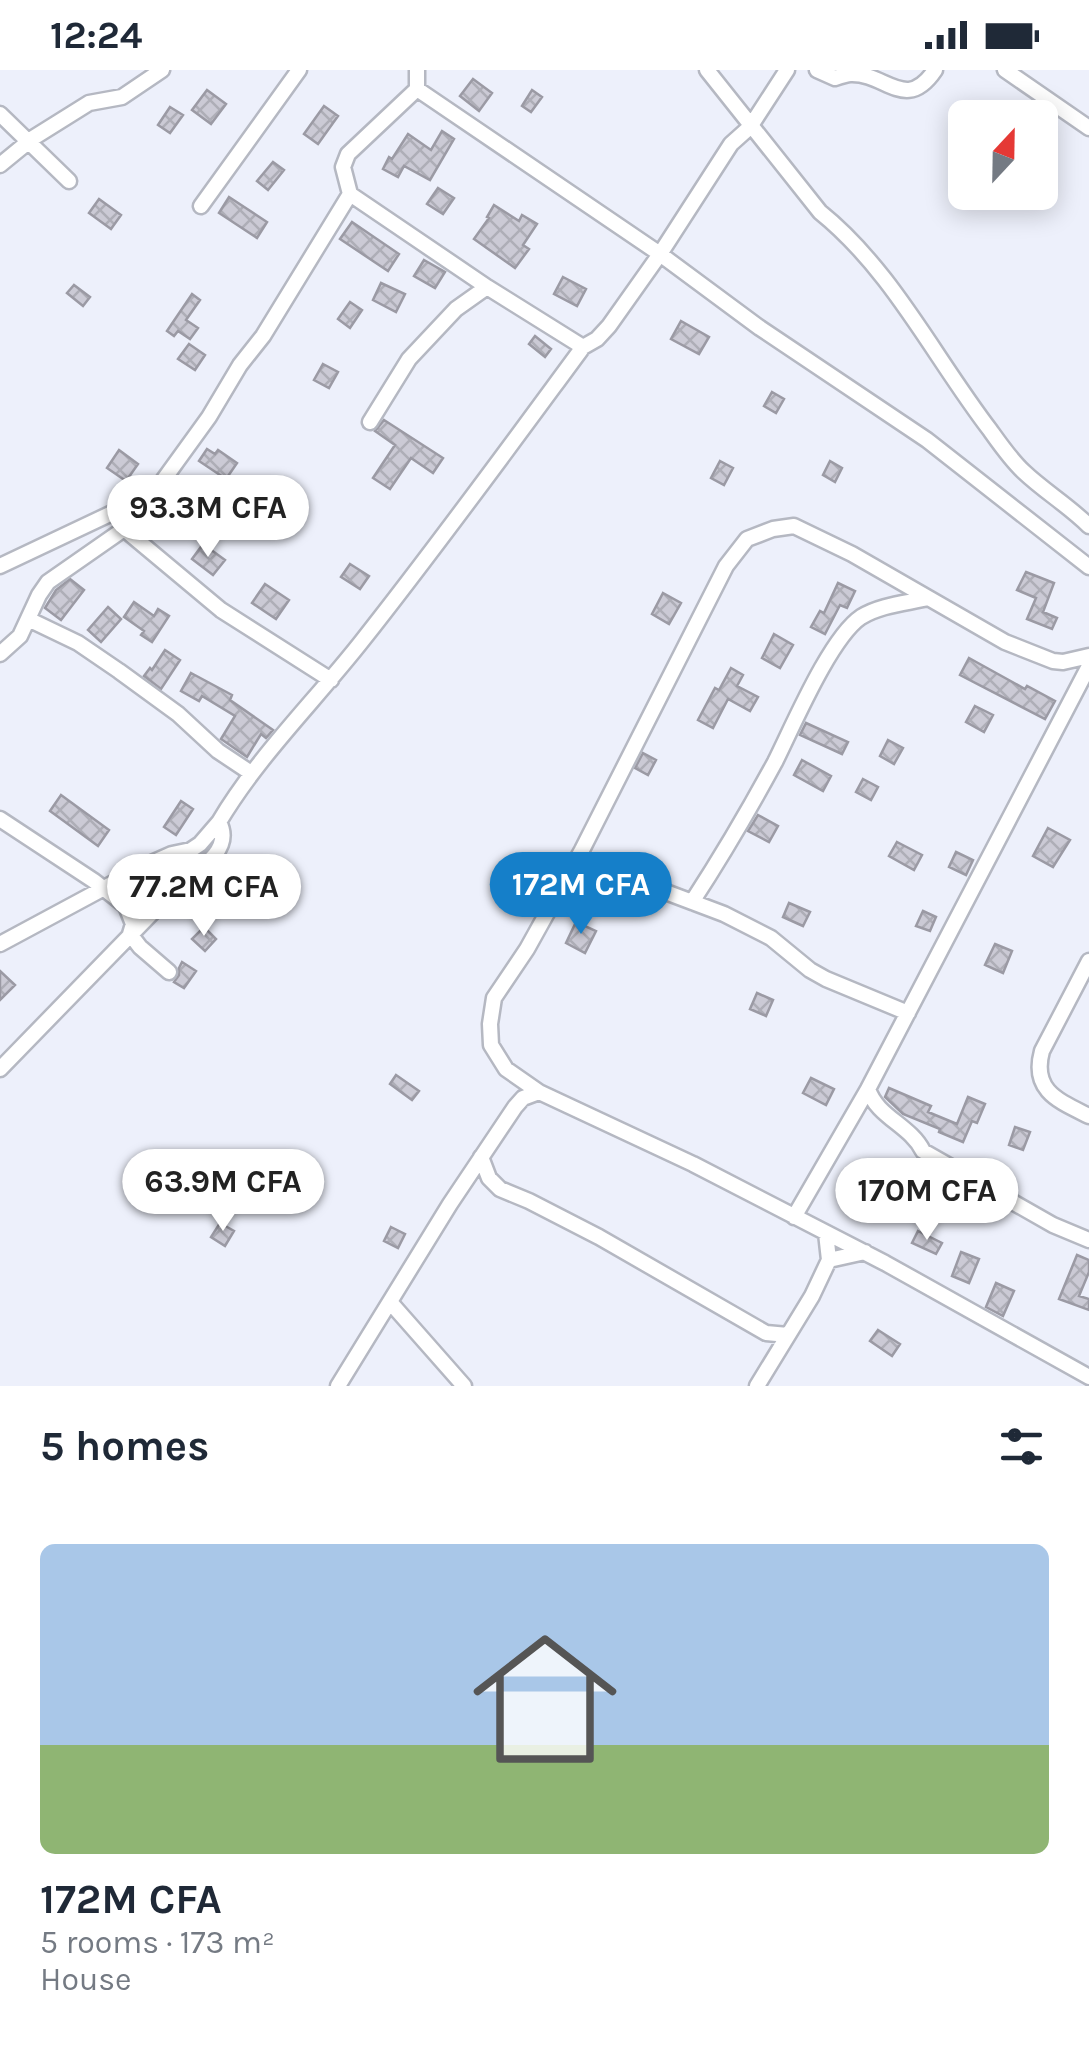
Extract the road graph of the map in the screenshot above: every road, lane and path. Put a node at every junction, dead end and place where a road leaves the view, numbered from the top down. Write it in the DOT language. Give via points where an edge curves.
graph roads {
  1 [pos="162,70"];
  2 [pos="298,70"];
  3 [pos="418,70"];
  4 [pos="707,70"];
  5 [pos="787,70"];
  6 [pos="817,70"];
  7 [pos="935,70"];
  8 [pos="1005,70"];
  9 [pos="417,88"];
  10 [pos="0,114"];
  11 [pos="750,127"];
  12 [pos="1089,128"];
  13 [pos="28,142"];
  14 [pos="0,165"];
  15 [pos="69,181"];
  16 [pos="350,194"];
  17 [pos="201,206"];
  18 [pos="660,254"];
  19 [pos="487,288"];
  20 [pos="583,347"];
  21 [pos="370,422"];
  22 [pos="154,493"];
  23 [pos="1089,526"];
  24 [pos="124,529"];
  25 [pos="0,566"];
  26 [pos="1089,567"];
  27 [pos="928,598"];
  28 [pos="28,619"];
  29 [pos="0,654"];
  30 [pos="1089,656"];
  31 [pos="1089,666"];
  32 [pos="331,680"];
  33 [pos="250,773"];
  34 [pos="0,819"];
  35 [pos="220,822"];
  36 [pos="582,850"];
  37 [pos="104,889"];
  38 [pos="692,902"];
  39 [pos="130,934"];
  40 [pos="0,944"];
  41 [pos="1089,961"];
  42 [pos="168,972"];
  43 [pos="908,1013"];
  44 [pos="0,1068"];
  45 [pos="868,1089"];
  46 [pos="538,1092"];
  47 [pos="1089,1116"];
  48 [pos="481,1157"];
  49 [pos="794,1216"];
  50 [pos="826,1233"];
  51 [pos="1089,1240"];
  52 [pos="865,1252"];
  53 [pos="829,1260"];
  54 [pos="390,1302"];
  55 [pos="788,1335"];
  56 [pos="1089,1377"];
  57 [pos="338,1386"];
  58 [pos="464,1386"];
  59 [pos="757,1386"];
  1 -- 13 [label="street" via="122,98 89,103"];
  2 -- 17 [label="street"];
  3 -- 9 [label="street"];
  4 -- 11 [label="street"];
  5 -- 11 [label="street"];
  6 -- 7 [label="street" via="914,90"];
  8 -- 12 [label="street"];
  9 -- 16 [label="street" via="348,154 343,166"];
  9 -- 18 [label="street"];
  10 -- 13 [label="street"];
  11 -- 18 [label="street" via="731,144"];
  11 -- 23 [label="street" via="873,264 1022,471"];
  13 -- 14 [label="street"];
  13 -- 15 [label="street"];
  16 -- 19 [label="street"];
  16 -- 22 [label="street" via="263,336"];
  18 -- 20 [label="street" via="609,326"];
  18 -- 26 [label="street" via="926,440"];
  19 -- 20 [label="street"];
  19 -- 21 [label="street" via="456,309 409,359"];
  20 -- 32 [label="street"];
  22 -- 24 [label="street"];
  22 -- 25 [label="street"];
  24 -- 28 [label="street" via="48,582"];
  24 -- 32 [label="street" via="222,610"];
  27 -- 30 [label="street" via="1004,642 1053,661"];
  27 -- 36 [label="street" via="794,526 746,539 726,566"];
  27 -- 38 [label="street" via="863,616 845,632"];
  28 -- 29 [label="street"];
  28 -- 33 [label="street" via="119,671"];
  31 -- 43 [label="street"];
  32 -- 33 [label="street"];
  33 -- 35 [label="street"];
  34 -- 37 [label="street"];
  35 -- 37 [label="street" via="191,850"];
  35 -- 39 [label="street" via="222,846"];
  36 -- 38 [label="street" via="586,862"];
  36 -- 46 [label="street" via="494,998 491,1045 506,1069"];
  37 -- 39 [label="street" via="126,906"];
  37 -- 40 [label="street"];
  38 -- 43 [label="street" via="771,938 826,979"];
  39 -- 42 [label="street"];
  39 -- 44 [label="street"];
  41 -- 47 [label="street" via="1038,1065 1055,1098"];
  43 -- 45 [label="street"];
  45 -- 49 [label="street"];
  45 -- 51 [label="street" via="876,1106 923,1151"];
  46 -- 48 [label="street" via="514,1108"];
  46 -- 49 [label="street"];
  48 -- 54 [label="street"];
  48 -- 55 [label="street" via="500,1189 766,1333"];
  49 -- 50 [label="street"];
  50 -- 52 [label="street"];
  50 -- 53 [label="street"];
  52 -- 53 [label="street"];
  52 -- 56 [label="street"];
  53 -- 55 [label="street"];
  54 -- 57 [label="street"];
  54 -- 58 [label="street"];
  55 -- 59 [label="street"];
}
